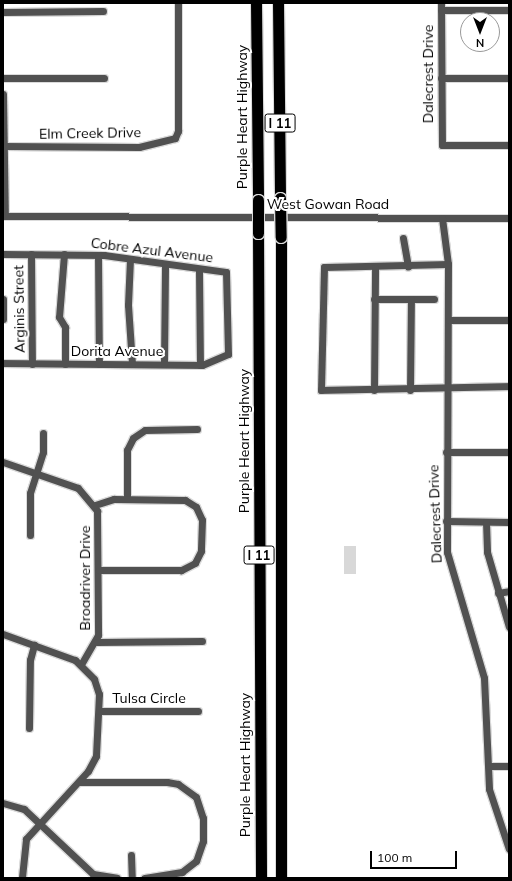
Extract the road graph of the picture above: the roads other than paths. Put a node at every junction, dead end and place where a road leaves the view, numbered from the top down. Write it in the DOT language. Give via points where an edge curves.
graph roads {
  1 [pos="178,3"];
  2 [pos="256,3"];
  3 [pos="278,3"];
  4 [pos="441,7"];
  5 [pos="509,10"];
  6 [pos="103,11"];
  7 [pos="3,12"];
  8 [pos="3,78"];
  9 [pos="104,78"];
  10 [pos="441,78"];
  11 [pos="509,78"];
  12 [pos="3,94"];
  13 [pos="509,145"];
  14 [pos="4,146"];
  15 [pos="4,216"];
  16 [pos="442,218"];
  17 [pos="509,218"];
  18 [pos="403,238"];
  19 [pos="3,254"];
  20 [pos="31,254"];
  21 [pos="64,254"];
  22 [pos="98,255"];
  23 [pos="130,259"];
  24 [pos="448,264"];
  25 [pos="165,265"];
  26 [pos="408,267"];
  27 [pos="374,268"];
  28 [pos="199,270"];
  29 [pos="3,299"];
  30 [pos="374,299"];
  31 [pos="411,299"];
  32 [pos="434,299"];
  33 [pos="3,319"];
  34 [pos="449,320"];
  35 [pos="509,320"];
  36 [pos="228,354"];
  37 [pos="3,363"];
  38 [pos="32,364"];
  39 [pos="65,364"];
  40 [pos="99,364"];
  41 [pos="132,364"];
  42 [pos="164,364"];
  43 [pos="200,365"];
  44 [pos="447,386"];
  45 [pos="509,386"];
  46 [pos="374,390"];
  47 [pos="410,390"];
  48 [pos="197,429"];
  49 [pos="43,433"];
  50 [pos="446,452"];
  51 [pos="509,452"];
  52 [pos="3,462"];
  53 [pos="35,473"];
  54 [pos="127,498"];
  55 [pos="95,505"];
  56 [pos="446,521"];
  57 [pos="486,522"];
  58 [pos="509,522"];
  59 [pos="30,535"];
  60 [pos="99,570"];
  61 [pos="509,591"];
  62 [pos="498,593"];
  63 [pos="509,627"];
  64 [pos="3,634"];
  65 [pos="202,641"];
  66 [pos="97,642"];
  67 [pos="34,645"];
  68 [pos="81,664"];
  69 [pos="198,710"];
  70 [pos="99,711"];
  71 [pos="29,728"];
  72 [pos="489,766"];
  73 [pos="509,766"];
  74 [pos="79,782"];
  75 [pos="3,803"];
  76 [pos="38,822"];
  77 [pos="509,849"];
  78 [pos="131,855"];
  79 [pos="22,878"];
  80 [pos="117,878"];
  81 [pos="132,878"];
  82 [pos="144,878"];
  83 [pos="261,878"];
  84 [pos="281,878"];
  1 -- 14 [label="street, Elm Creek Drive" via="178,131 175,138 139,146"];
  2 -- 83 [label="highway, Purple Heart Highway / I 11, bridge"];
  3 -- 84 [label="highway, I 11, bridge" via="281,237"];
  4 -- 5 [label="street"];
  4 -- 10 [label="street, Dalecrest Drive"];
  6 -- 7 [label="street"];
  8 -- 9 [label="street"];
  10 -- 11 [label="street"];
  10 -- 13 [label="street, Dalecrest Drive" via="442,145"];
  12 -- 14 [label="street"];
  14 -- 15 [label="street"];
  15 -- 16 [label="street, West Gowan Road"];
  16 -- 17 [label="street, West Gowan Road"];
  16 -- 24 [label="street, Dalecrest Drive"];
  18 -- 26 [label="street"];
  19 -- 20 [label="street, Cobre Azul Avenue"];
  20 -- 21 [label="street, Cobre Azul Avenue"];
  20 -- 38 [label="street, Arginis Street"];
  21 -- 22 [label="street, Cobre Azul Avenue"];
  21 -- 39 [label="street" via="59,312 65,327"];
  22 -- 23 [label="street, Cobre Azul Avenue"];
  22 -- 40 [label="street"];
  23 -- 25 [label="street, Cobre Azul Avenue"];
  23 -- 41 [label="street" via="128,305"];
  24 -- 26 [label="street"];
  24 -- 34 [label="street, Dalecrest Drive"];
  25 -- 28 [label="street, Cobre Azul Avenue"];
  25 -- 42 [label="street"];
  26 -- 27 [label="street"];
  27 -- 30 [label="street"];
  27 -- 46 [label="street" via="324,267 321,390"];
  28 -- 36 [label="street, Cobre Azul Avenue" via="226,272"];
  28 -- 43 [label="street"];
  29 -- 33 [label="street"];
  30 -- 31 [label="street"];
  30 -- 46 [label="street"];
  31 -- 32 [label="street"];
  31 -- 47 [label="street"];
  34 -- 35 [label="street"];
  34 -- 44 [label="street, Dalecrest Drive"];
  36 -- 43 [label="street, Dorita Avenue"];
  37 -- 38 [label="street, Dorita Avenue"];
  38 -- 39 [label="street, Dorita Avenue"];
  39 -- 40 [label="street, Dorita Avenue"];
  40 -- 41 [label="street, Dorita Avenue"];
  41 -- 42 [label="street, Dorita Avenue"];
  42 -- 43 [label="street, Dorita Avenue"];
  44 -- 45 [label="street"];
  44 -- 47 [label="street"];
  44 -- 50 [label="street, Dalecrest Drive"];
  46 -- 47 [label="street"];
  48 -- 54 [label="street" via="145,430 133,438 127,450"];
  49 -- 53 [label="street" via="43,452"];
  50 -- 51 [label="street"];
  50 -- 56 [label="street, Dalecrest Drive"];
  52 -- 53 [label="street"];
  53 -- 55 [label="street" via="78,488"];
  53 -- 59 [label="street" via="30,493"];
  54 -- 55 [label="street"];
  54 -- 60 [label="street" via="185,500 196,507 202,520 201,551 195,563 181,570"];
  55 -- 60 [label="street, Broadriver Drive" via="99,519"];
  56 -- 57 [label="street"];
  56 -- 72 [label="street, Dalecrest Drive" via="450,568 487,692"];
  57 -- 58 [label="street"];
  57 -- 62 [label="street" via="487,552"];
  60 -- 66 [label="street, Broadriver Drive"];
  61 -- 62 [label="street"];
  62 -- 63 [label="street"];
  64 -- 67 [label="street"];
  65 -- 66 [label="street"];
  66 -- 68 [label="street, Broadriver Drive"];
  67 -- 68 [label="street"];
  67 -- 71 [label="street" via="30,660"];
  68 -- 70 [label="street" via="94,679"];
  69 -- 70 [label="street, Tulsa Circle"];
  70 -- 74 [label="street" via="96,756"];
  72 -- 73 [label="street"];
  72 -- 77 [label="street, Dalecrest Drive" via="489,789"];
  74 -- 76 [label="street"];
  74 -- 82 [label="street" via="166,782 194,794 203,818 203,841 196,861 182,872"];
  75 -- 76 [label="street" via="24,809"];
  76 -- 79 [label="street" via="24,844"];
  76 -- 80 [label="street" via="93,874"];
  78 -- 81 [label="street"];
}
